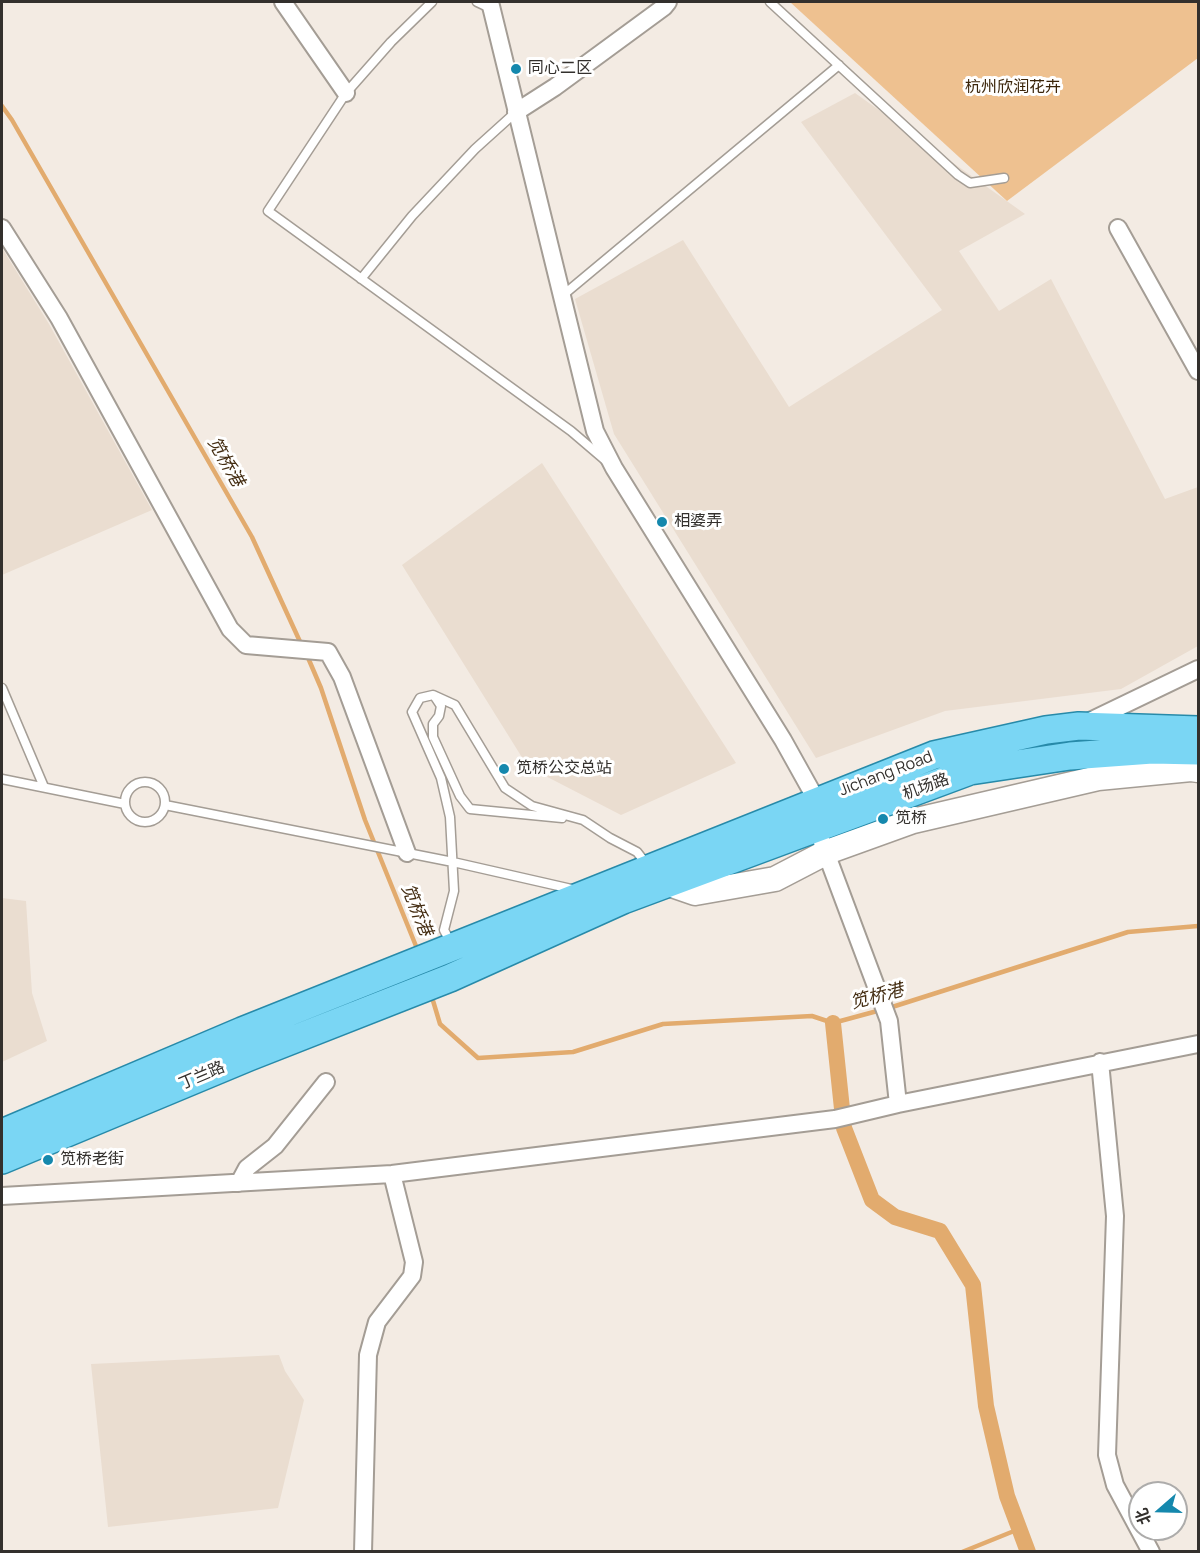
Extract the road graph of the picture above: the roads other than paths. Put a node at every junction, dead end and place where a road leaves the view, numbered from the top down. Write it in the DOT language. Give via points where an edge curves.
graph roads {
  1 [pos="283,2"];
  2 [pos="432,2"];
  3 [pos="668,2"];
  4 [pos="770,2"];
  5 [pos="486,4"];
  6 [pos="839,65"];
  7 [pos="346,93"];
  8 [pos="516,112"];
  9 [pos="1004,178"];
  10 [pos="2,228"];
  11 [pos="1118,228"];
  12 [pos="362,279"];
  13 [pos="561,296"];
  14 [pos="1198,371"];
  15 [pos="614,468"];
  16 [pos="1198,669"];
  17 [pos="2,688"];
  18 [pos="433,695"];
  19 [pos="1079,726"];
  20 [pos="1198,730"];
  21 [pos="1198,751"];
  22 [pos="1198,770"];
  23 [pos="2,779"];
  24 [pos="44,788"];
  25 [pos="817,801"];
  26 [pos="125,804"];
  27 [pos="165,805"];
  28 [pos="583,819"];
  29 [pos="816,828"];
  30 [pos="402,852"];
  31 [pos="827,852"];
  32 [pos="453,862"];
  33 [pos="658,876"];
  34 [pos="597,901"];
  35 [pos="445,951"];
  36 [pos="1198,1044"];
  37 [pos="1100,1062"];
  38 [pos="327,1082"];
  39 [pos="898,1104"];
  40 [pos="2,1133"];
  41 [pos="2,1160"];
  42 [pos="392,1174"];
  43 [pos="239,1183"];
  44 [pos="2,1196"];
  45 [pos="363,1551"];
  46 [pos="1151,1551"];
  1 -- 7 [label="street"];
  2 -- 7 [label="lane"];
  3 -- 8 [label="street"];
  4 -- 6 [label="lane"];
  5 -- 8 [label="street"];
  6 -- 9 [label="lane" via="958,175 970,183"];
  6 -- 13 [label="lane"];
  7 -- 12 [label="lane" via="268,211"];
  8 -- 12 [label="lane" via="412,216"];
  8 -- 13 [label="street"];
  10 -- 30 [label="street" via="59,318 230,629 246,645 328,652 342,677"];
  11 -- 14 [label="street"];
  12 -- 15 [label="lane" via="571,431"];
  13 -- 15 [label="street" via="595,431"];
  15 -- 25 [label="street"];
  16 -- 19 [label="street"];
  17 -- 24 [label="lane"];
  18 -- 28 [label="lane" via="455,705 506,788 532,806"];
  18 -- 28 [label="lane" via="441,706 433,724 433,737 470,809"];
  18 -- 32 [label="lane" via="420,698 412,712 441,778 450,817"];
  19 -- 20 [label="main road, Jichang Road"];
  19 -- 25 [label="main road, Jichang Road" via="934,755"];
  21 -- 29 [label="main road, 机场路" via="1070,756 970,771"];
  22 -- 31 [label="main road, 机场路" via="1098,778 913,821"];
  23 -- 24 [label="lane"];
  24 -- 26 [label="lane"];
  25 -- 33 [label="main road, Jichang Road"];
  26 -- 27 [label="lane" via="135,820 148,822 159,817"];
  26 -- 27 [label="lane" via="128,791 146,782 163,792"];
  27 -- 30 [label="lane"];
  28 -- 33 [label="lane" via="637,852"];
  29 -- 31 [label="street"];
  29 -- 33 [label="main road, 机场路"];
  30 -- 32 [label="lane"];
  31 -- 33 [label="main road, 机场路" via="775,879 696,893"];
  31 -- 39 [label="street" via="887,1016"];
  32 -- 34 [label="lane"];
  32 -- 35 [label="lane" via="454,891 444,930"];
  33 -- 34 [label="main road, Jichang Road"];
  34 -- 35 [label="main road"];
  34 -- 41 [label="main road, 丁兰路" via="450,978"];
  35 -- 40 [label="main road, 丁兰路" via="209,1044"];
  36 -- 37 [label="street"];
  37 -- 39 [label="street"];
  37 -- 46 [label="street" via="1114,1216 1107,1455 1114,1485"];
  38 -- 43 [label="street" via="274,1146 247,1167"];
  39 -- 42 [label="street" via="842,1117"];
  42 -- 43 [label="street"];
  42 -- 45 [label="street" via="414,1262 412,1276 377,1322 368,1355"];
  43 -- 44 [label="street"];
}
